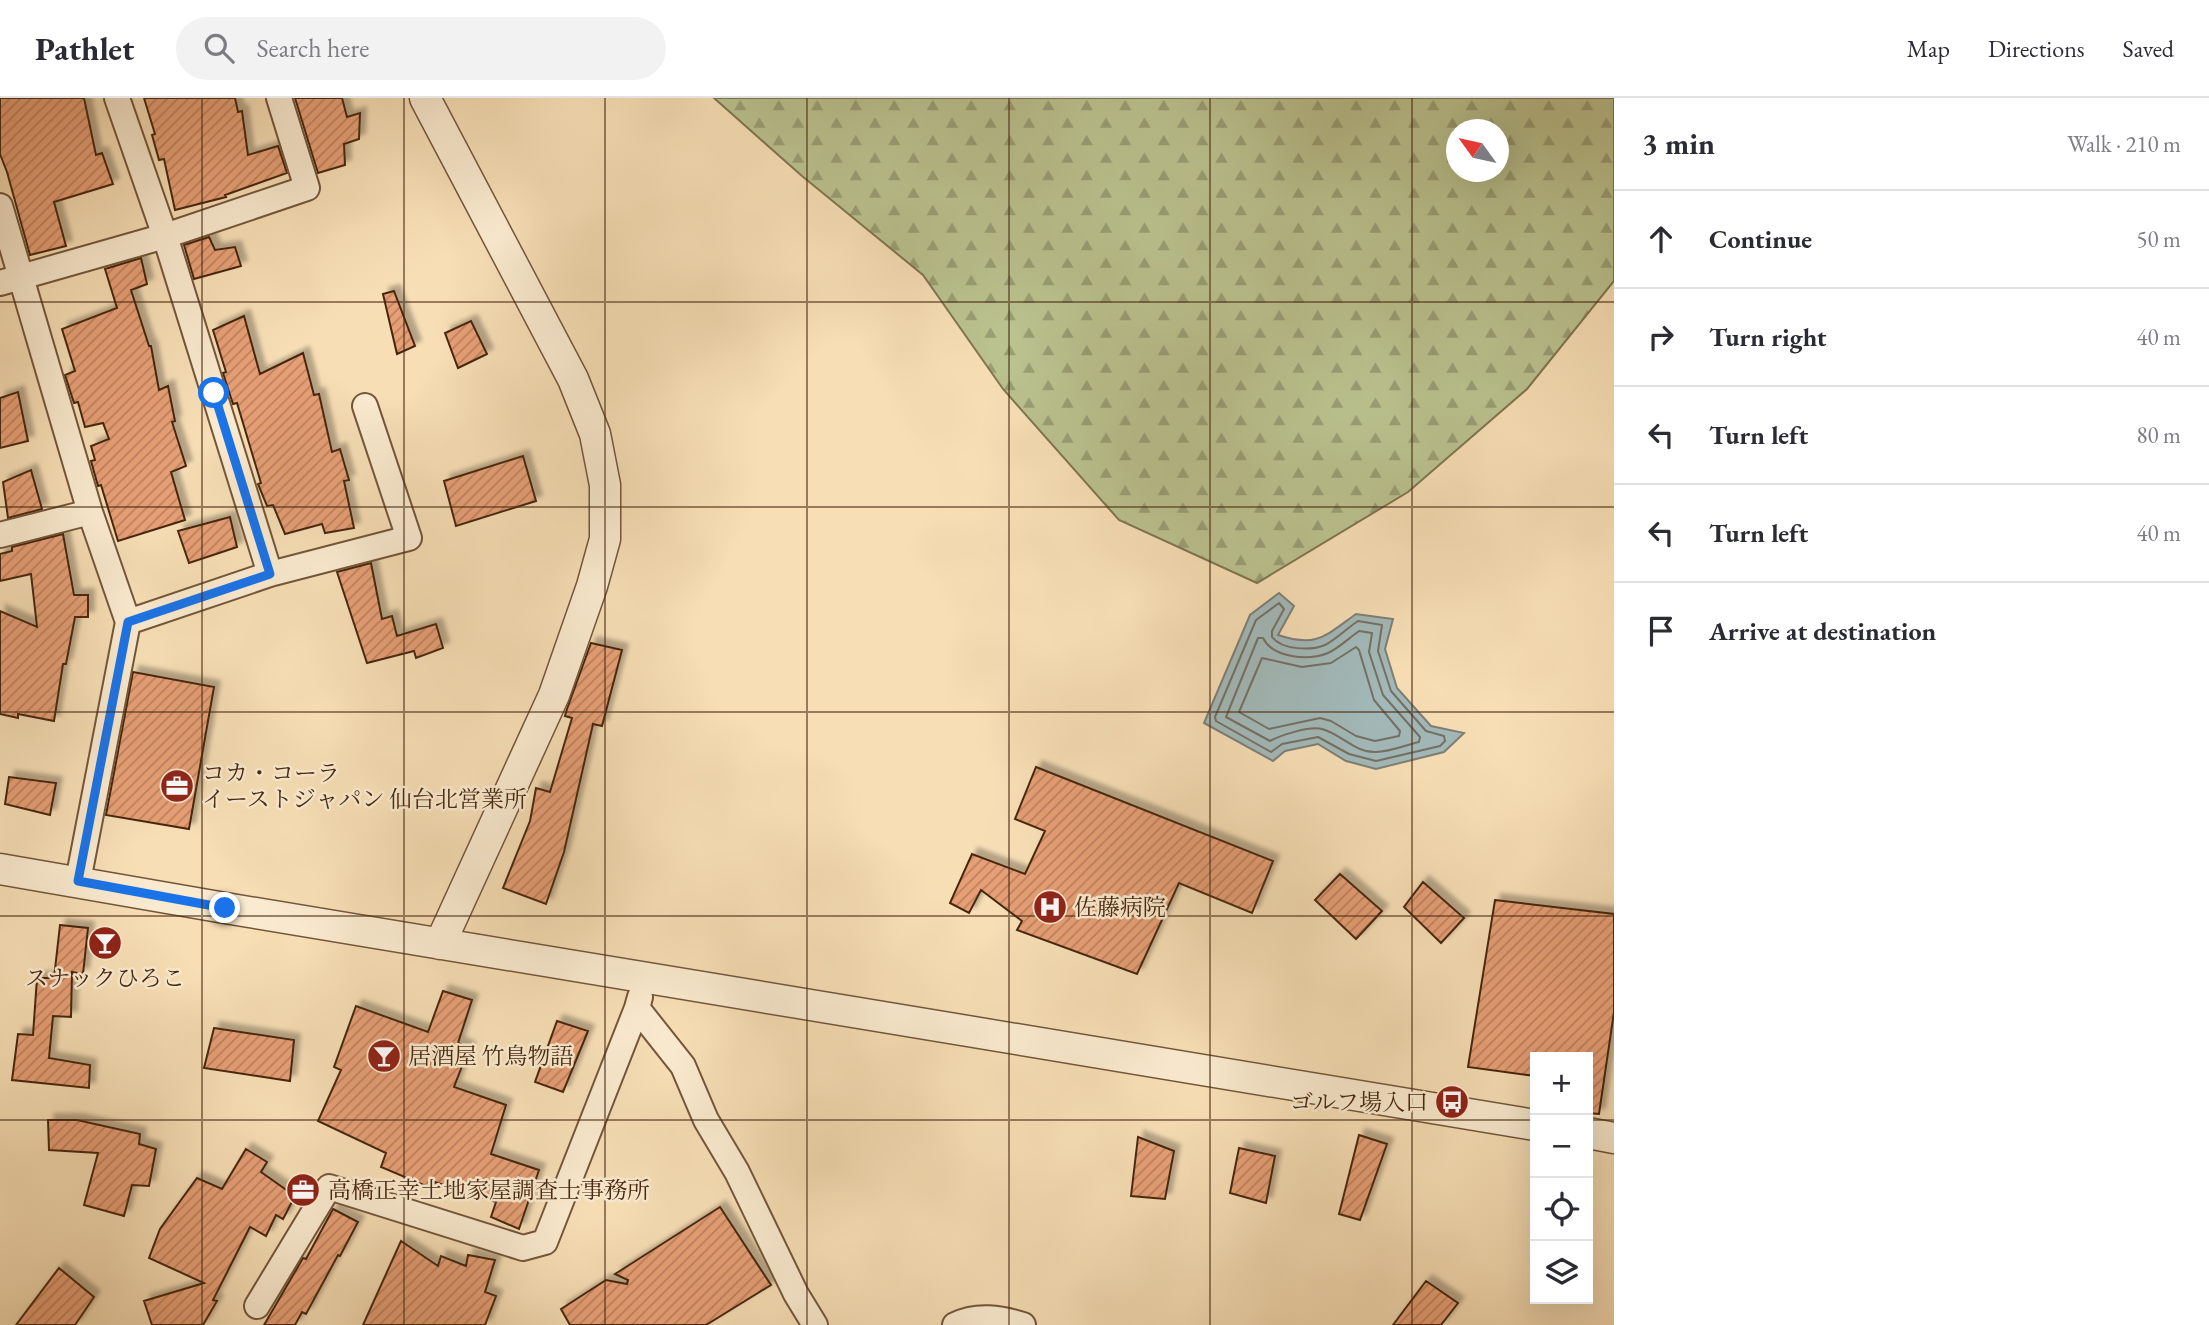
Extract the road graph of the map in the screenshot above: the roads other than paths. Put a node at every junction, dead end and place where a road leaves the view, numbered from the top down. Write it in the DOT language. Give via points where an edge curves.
graph roads {
  1 [pos="117,98"];
  2 [pos="279,98"];
  3 [pos="425,98"];
  4 [pos="0,206"];
  5 [pos="165,236"];
  6 [pos="11,280"];
  7 [pos="365,405"];
  8 [pos="90,512"];
  9 [pos="0,535"];
  10 [pos="270,574"];
  11 [pos="128,622"];
  12 [pos="0,869"];
  13 [pos="78,881"];
  14 [pos="440,944"];
  15 [pos="644,978"];
  16 [pos="637,1008"];
  17 [pos="1530,1124"];
  18 [pos="1593,1134"];
  19 [pos="1614,1138"];
  20 [pos="257,1306"];
  21 [pos="816,1325"];
  22 [pos="955,1325"];
  23 [pos="1023,1325"];
  1 -- 5 [label="street"];
  2 -- 5 [label="street" via="307,188"];
  3 -- 14 [label="street" via="573,379 595,434 605,485 605,539 554,695"];
  4 -- 6 [label="street"];
  5 -- 6 [label="street"];
  5 -- 10 [label="street"];
  6 -- 8 [label="street"];
  7 -- 10 [label="street" via="409,538"];
  8 -- 9 [label="street"];
  8 -- 11 [label="street"];
  10 -- 11 [label="street"];
  11 -- 13 [label="street"];
  12 -- 13 [label="street"];
  13 -- 14 [label="street"];
  14 -- 15 [label="street"];
  15 -- 16 [label="street"];
  15 -- 17 [label="street"];
  16 -- 20 [label="street" via="545,1242 523,1248 329,1187"];
  16 -- 21 [label="street" via="683,1066 706,1120"];
  18 -- 19 [label="street"];
  22 -- 23 [label="street" via="999,1317"];
}
